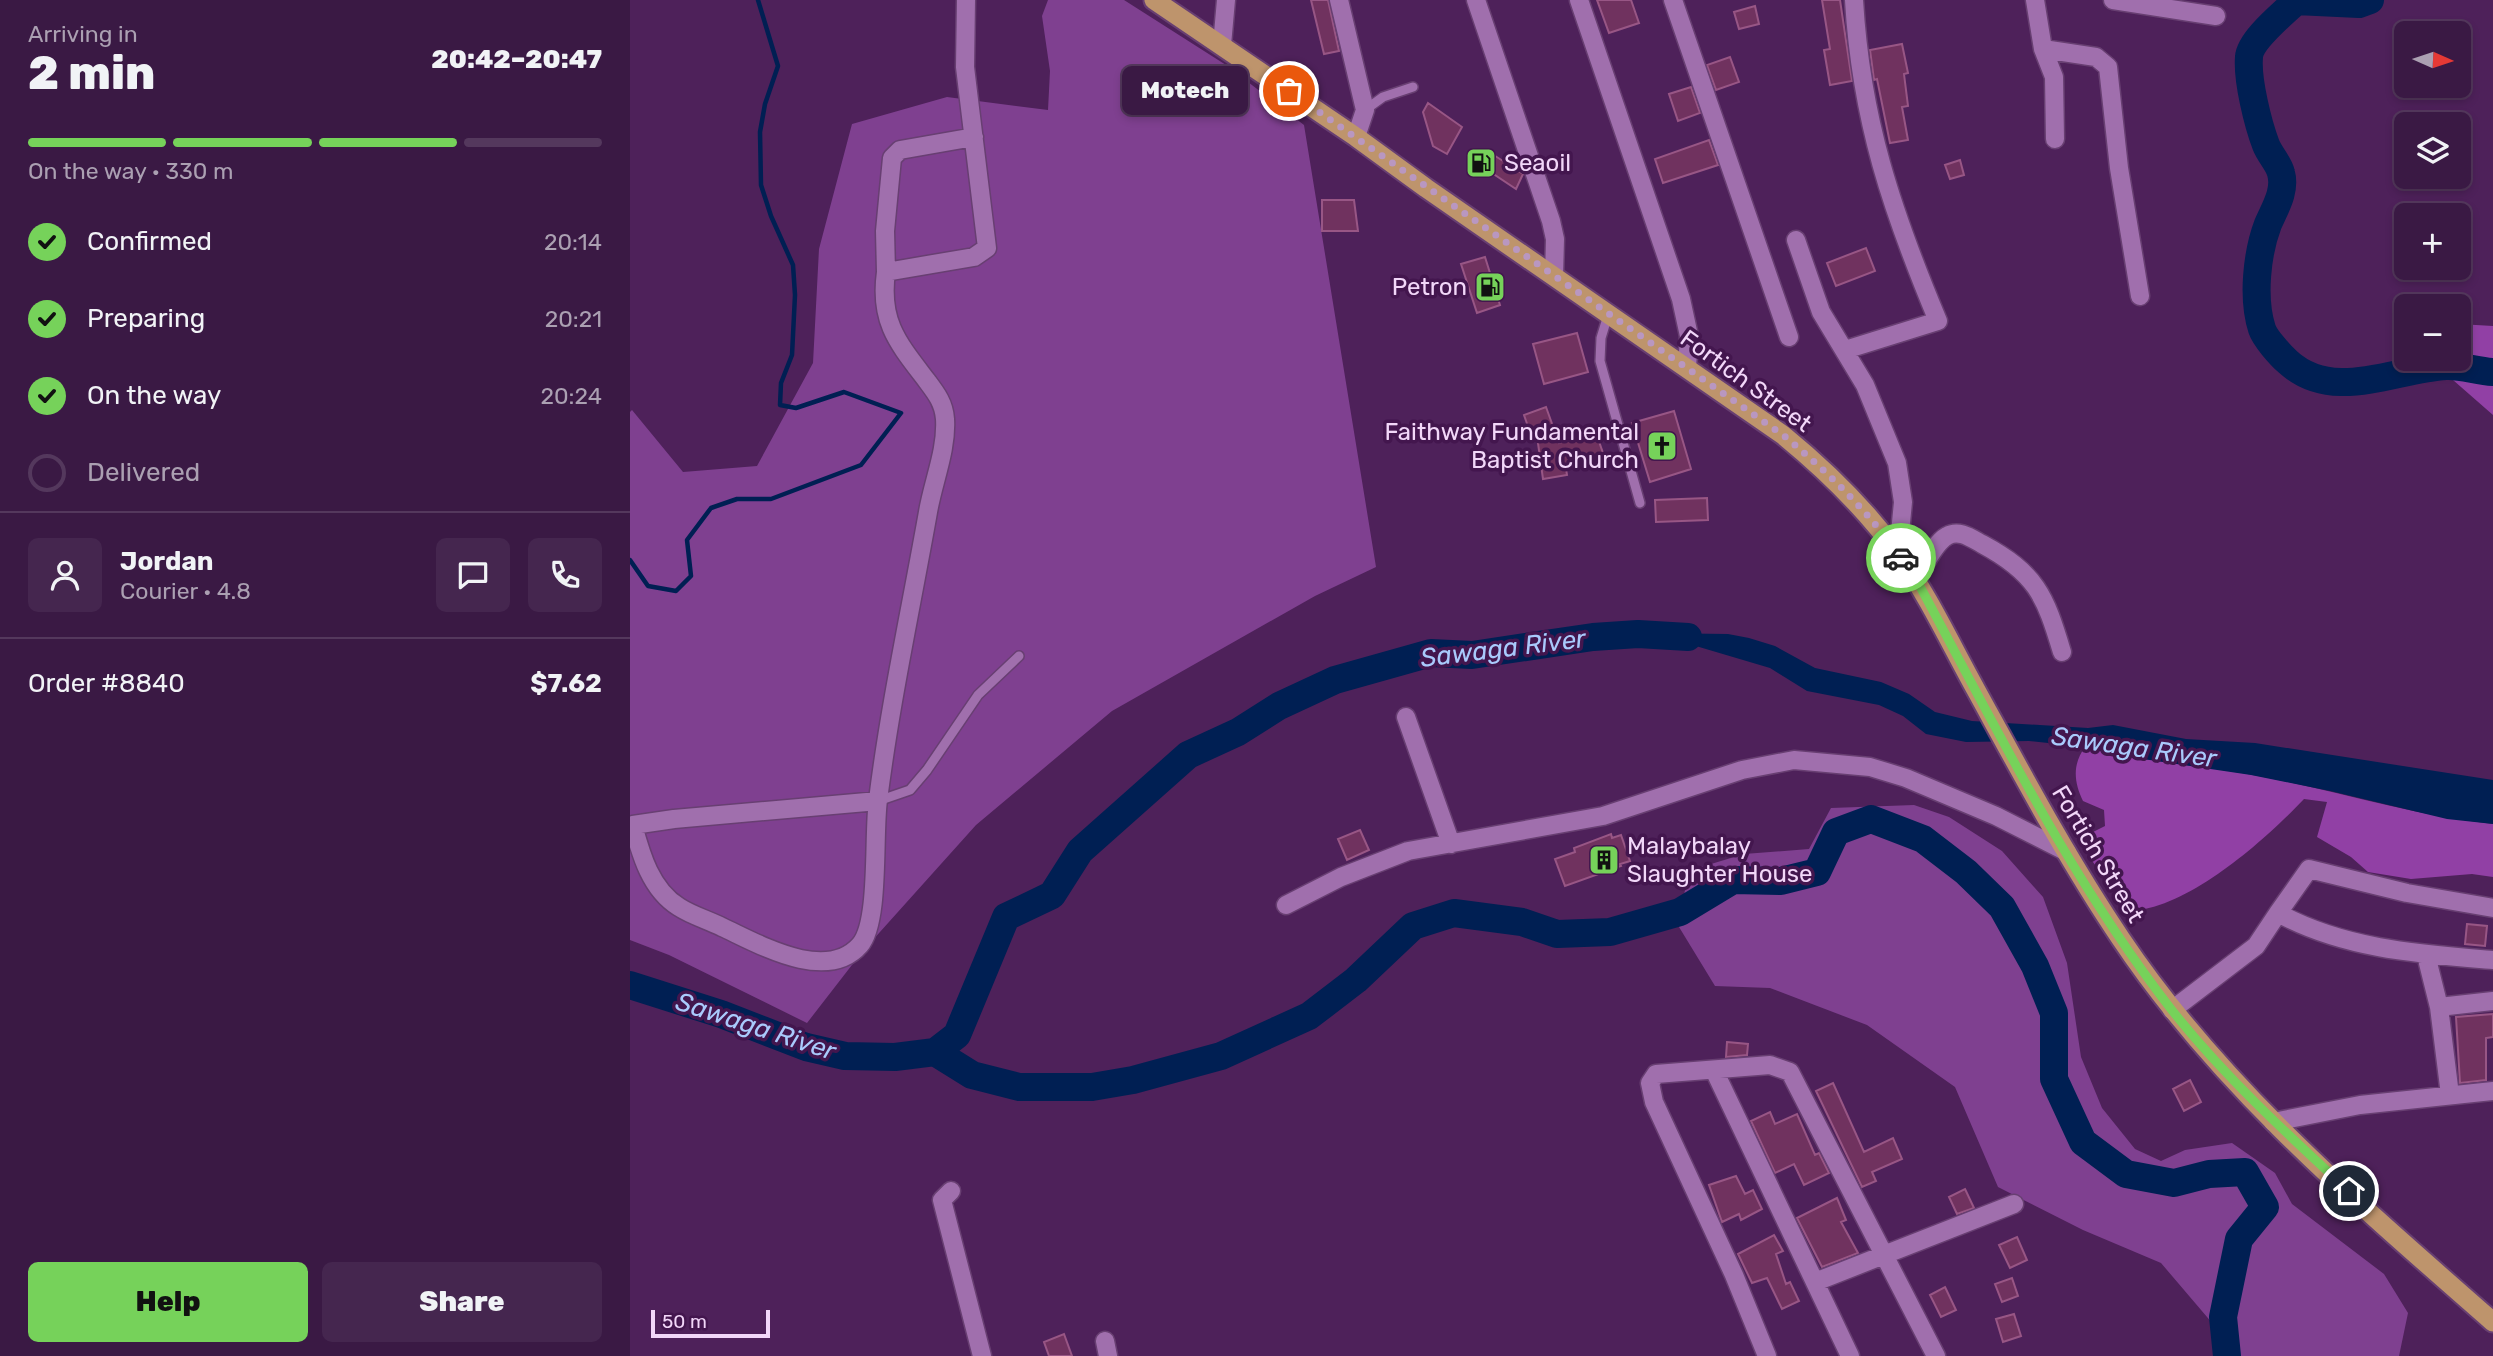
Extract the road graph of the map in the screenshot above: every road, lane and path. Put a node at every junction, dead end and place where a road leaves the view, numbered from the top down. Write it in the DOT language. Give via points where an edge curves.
graph roads {
  1 [pos="966,0"];
  2 [pos="1154,0"];
  3 [pos="1226,0"];
  4 [pos="1339,0"];
  5 [pos="1476,0"];
  6 [pos="1579,0"];
  7 [pos="1673,0"];
  8 [pos="1854,0"];
  9 [pos="2035,0"];
  10 [pos="2113,0"];
  11 [pos="2216,16"];
  12 [pos="1222,45"];
  13 [pos="2043,49"];
  14 [pos="1413,87"];
  15 [pos="1365,110"];
  16 [pos="974,136"];
  17 [pos="1356,137"];
  18 [pos="2055,139"];
  19 [pos="1796,240"];
  20 [pos="886,272"];
  21 [pos="1554,276"];
  22 [pos="2140,296"];
  23 [pos="1608,313"];
  24 [pos="1789,337"];
  25 [pos="1845,350"];
  26 [pos="1687,368"];
  27 [pos="1640,503"];
  28 [pos="1898,554"];
  29 [pos="1916,579"];
  30 [pos="2062,652"];
  31 [pos="1019,656"];
  32 [pos="1406,716"];
  33 [pos="878,801"];
  34 [pos="632,822"];
  35 [pos="1451,844"];
  36 [pos="2067,852"];
  37 [pos="1286,905"];
  38 [pos="2493,908"];
  39 [pos="2278,913"];
  40 [pos="2427,955"];
  41 [pos="2493,960"];
  42 [pos="2493,1001"];
  43 [pos="2439,1007"];
  44 [pos="2172,1010"];
  45 [pos="1714,1070"];
  46 [pos="2493,1091"];
  47 [pos="2449,1095"];
  48 [pos="2273,1122"];
  49 [pos="951,1191"];
  50 [pos="2014,1204"];
  51 [pos="1886,1257"];
  52 [pos="1815,1282"];
  53 [pos="2493,1322"];
  54 [pos="982,1356"];
  55 [pos="1767,1356"];
  56 [pos="1850,1356"];
  57 [pos="1936,1356"];
  1 -- 16 [label="street" via="965,66"];
  2 -- 12 [label="highway, Fortich Street"];
  3 -- 12 [label="street"];
  4 -- 15 [label="street"];
  5 -- 21 [label="street" via="1551,220"];
  6 -- 26 [label="street" via="1681,299 1689,336"];
  7 -- 24 [label="street"];
  8 -- 25 [label="street" via="1866,103 1879,162 1893,210 1938,321"];
  9 -- 13 [label="street"];
  10 -- 11 [label="street"];
  12 -- 17 [label="highway, Fortich Street"];
  13 -- 18 [label="street" via="2054,77"];
  13 -- 22 [label="street" via="2095,57 2108,67"];
  14 -- 15 [label="lane" via="1383,97"];
  15 -- 17 [label="street"];
  16 -- 20 [label="street" via="895,153 885,231"];
  16 -- 20 [label="street" via="987,248 974,257"];
  17 -- 21 [label="highway, Fortich Street"];
  19 -- 25 [label="street" via="1821,312"];
  20 -- 33 [label="street" via="883,305 887,320 896,341 940,400 945,418"];
  21 -- 23 [label="highway, Fortich Street"];
  23 -- 26 [label="highway, Fortich Street"];
  23 -- 27 [label="lane" via="1600,361"];
  25 -- 28 [label="street" via="1877,411 1897,463 1903,502"];
  26 -- 28 [label="highway, Fortich Street" via="1823,467"];
  28 -- 29 [label="highway, Fortich Street"];
  29 -- 30 [label="street" via="1942,539 1951,534 1967,536 2025,571 2041,593"];
  29 -- 36 [label="highway, Fortich Street"];
  31 -- 33 [label="lane" via="978,695 910,790"];
  32 -- 35 [label="street"];
  33 -- 34 [label="street"];
  33 -- 34 [label="street" via="870,929 859,947 821,961 783,954 677,906 654,881 642,859"];
  35 -- 36 [label="street" via="1603,816 1742,770 1794,760 1870,767 1906,778"];
  35 -- 37 [label="street" via="1389,858"];
  36 -- 44 [label="highway, Fortich Street"];
  38 -- 39 [label="street" via="2309,869"];
  39 -- 40 [label="street" via="2303,927 2349,942"];
  39 -- 44 [label="street" via="2256,946"];
  40 -- 41 [label="street"];
  40 -- 43 [label="street"];
  42 -- 43 [label="street"];
  43 -- 47 [label="street"];
  44 -- 48 [label="highway, Fortich Street"];
  45 -- 51 [label="street" via="1770,1065 1790,1072"];
  45 -- 52 [label="street"];
  45 -- 55 [label="street" via="1656,1074 1650,1078 1650,1088"];
  46 -- 47 [label="street"];
  47 -- 48 [label="street" via="2360,1104"];
  48 -- 53 [label="highway, Fortich Street"];
  49 -- 54 [label="street" via="942,1199"];
  50 -- 51 [label="street"];
  51 -- 52 [label="street"];
  51 -- 57 [label="street"];
  52 -- 56 [label="street"];
}
